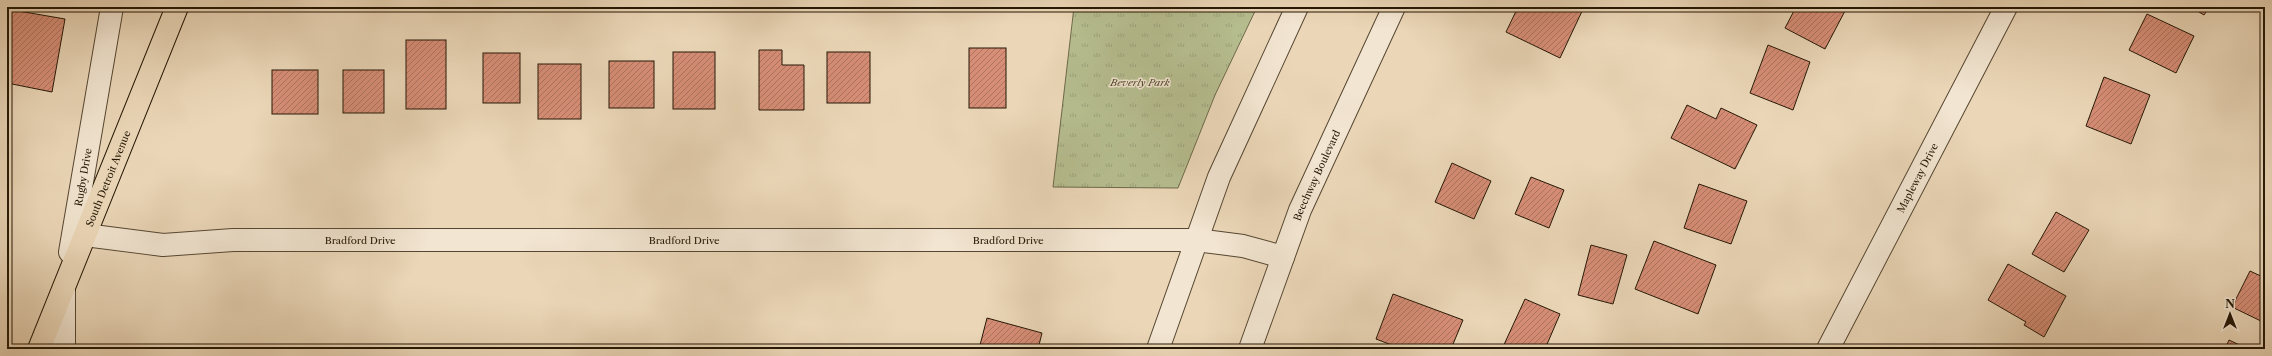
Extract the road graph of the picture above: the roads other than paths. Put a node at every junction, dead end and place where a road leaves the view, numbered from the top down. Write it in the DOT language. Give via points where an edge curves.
graph roads {
  1 [pos="112,7"];
  2 [pos="177,7"];
  3 [pos="1297,7"];
  4 [pos="1394,7"];
  5 [pos="2006,7"];
  6 [pos="85,235"];
  7 [pos="1196,240"];
  8 [pos="1283,257"];
  9 [pos="63,289"];
  10 [pos="39,349"];
  11 [pos="64,349"];
  12 [pos="1158,349"];
  13 [pos="1250,349"];
  14 [pos="1828,349"];
  1 -- 9 [label="street, Rugby Drive"];
  2 -- 6 [label="main road, South Detroit Avenue"];
  3 -- 7 [label="street" via="1219,177"];
  4 -- 8 [label="street, Beechway Boulevard" via="1300,210"];
  5 -- 14 [label="street, Mapleway Drive"];
  6 -- 7 [label="street, Bradford Drive" via="163,245 233,240"];
  6 -- 9 [label="main road, South Detroit Avenue"];
  7 -- 8 [label="street, Bradford Drive" via="1243,246"];
  7 -- 12 [label="street"];
  8 -- 13 [label="street, Beechway Boulevard"];
  9 -- 10 [label="main road, South Detroit Avenue"];
  9 -- 11 [label="street, Rugby Drive"];
}
